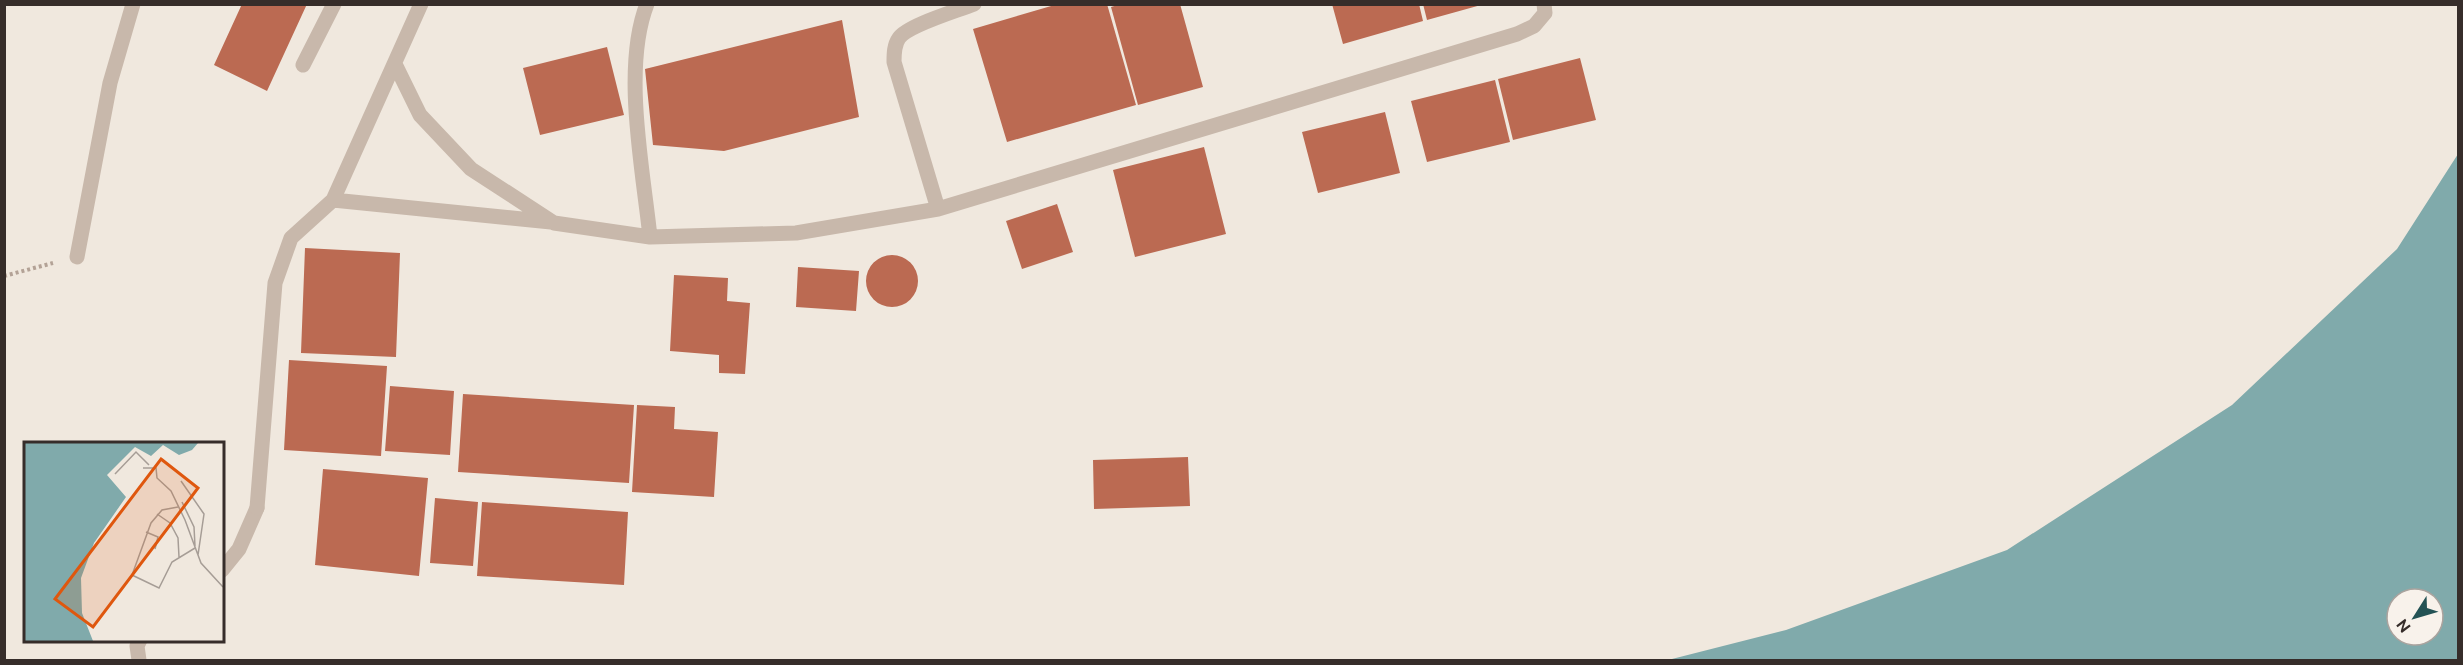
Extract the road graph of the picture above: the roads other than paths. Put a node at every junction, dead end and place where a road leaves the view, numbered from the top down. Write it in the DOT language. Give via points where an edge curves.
graph roads {
  1 [pos="133,4"];
  2 [pos="334,4"];
  3 [pos="421,4"];
  4 [pos="647,4"];
  5 [pos="974,4"];
  6 [pos="1544,4"];
  7 [pos="395,64"];
  8 [pos="303,65"];
  9 [pos="333,200"];
  10 [pos="938,209"];
  11 [pos="554,223"];
  12 [pos="650,237"];
  13 [pos="77,257"];
  14 [pos="224,568"];
  15 [pos="139,641"];
  16 [pos="139,660"];
  1 -- 13 [label="street" via="110,83"];
  2 -- 8 [label="street"];
  3 -- 7 [label="street"];
  4 -- 12 [label="street" via="639,25 635,84"];
  5 -- 10 [label="street" via="913,29 895,44 894,62"];
  6 -- 10 [label="street" via="1545,13 1534,26 1517,34"];
  7 -- 9 [label="street"];
  7 -- 11 [label="street" via="420,115 471,169"];
  9 -- 11 [label="street"];
  9 -- 14 [label="street" via="291,238 275,283 257,508 239,549"];
  10 -- 12 [label="street" via="796,233"];
  11 -- 12 [label="street"];
  15 -- 16 [label="street"];
}
